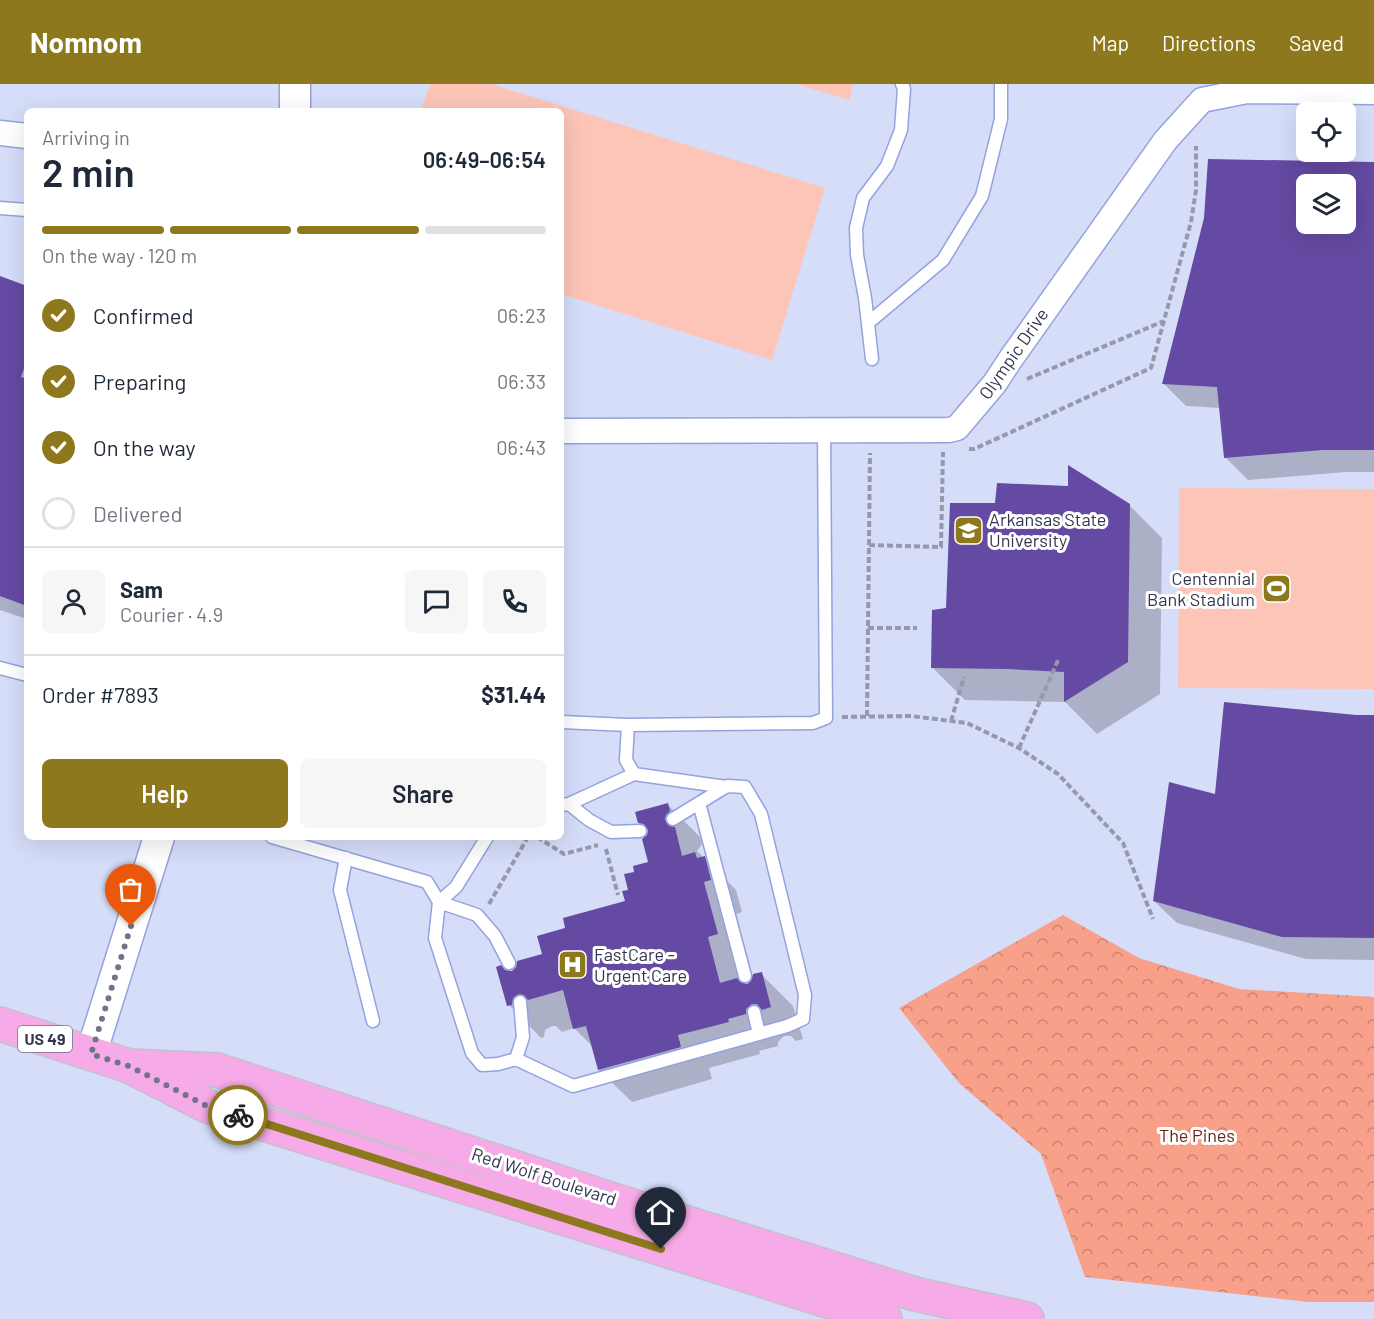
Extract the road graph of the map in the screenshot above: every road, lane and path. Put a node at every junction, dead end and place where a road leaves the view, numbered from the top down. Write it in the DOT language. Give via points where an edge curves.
graph roads {
  1 [pos="295,84"];
  2 [pos="902,84"];
  3 [pos="1001,84"];
  4 [pos="1374,92"];
  5 [pos="295,108"];
  6 [pos="0,134"];
  7 [pos="24,136"];
  8 [pos="1196,146"];
  9 [pos="0,208"];
  10 [pos="24,210"];
  11 [pos="1164,321"];
  12 [pos="868,322"];
  13 [pos="872,358"];
  14 [pos="1018,383"];
  15 [pos="564,431"];
  16 [pos="824,432"];
  17 [pos="870,448"];
  18 [pos="943,448"];
  19 [pos="964,449"];
  20 [pos="868,545"];
  21 [pos="868,628"];
  22 [pos="917,628"];
  23 [pos="1059,658"];
  24 [pos="0,668"];
  25 [pos="24,674"];
  26 [pos="964,677"];
  27 [pos="867,716"];
  28 [pos="826,717"];
  29 [pos="951,721"];
  30 [pos="564,722"];
  31 [pos="628,725"];
  32 [pos="1019,747"];
  33 [pos="634,774"];
  34 [pos="726,787"];
  35 [pos="699,803"];
  36 [pos="565,804"];
  37 [pos="673,819"];
  38 [pos="640,831"];
  39 [pos="158,840"];
  40 [pos="283,840"];
  41 [pos="485,840"];
  42 [pos="526,840"];
  43 [pos="542,840"];
  44 [pos="346,858"];
  45 [pos="618,895"];
  46 [pos="440,902"];
  47 [pos="480,919"];
  48 [pos="1153,919"];
  49 [pos="509,963"];
  50 [pos="745,976"];
  51 [pos="520,1002"];
  52 [pos="754,1012"];
  53 [pos="374,1021"];
  54 [pos="0,1024"];
  55 [pos="759,1034"];
  56 [pos="91,1054"];
  57 [pos="516,1059"];
  58 [pos="129,1066"];
  59 [pos="885,1319"];
  60 [pos="1027,1319"];
  1 -- 5 [label="street"];
  2 -- 12 [label="lane" via="901,130 887,166 863,198 856,228"];
  3 -- 12 [label="lane" via="1001,119 982,196 943,260"];
  4 -- 16 [label="street, Olympic Drive" via="1247,91 1202,100 1165,141 995,383 957,428"];
  6 -- 7 [label="street"];
  8 -- 11 [label="path" via="1191,222"];
  9 -- 10 [label="lane"];
  11 -- 14 [label="path"];
  11 -- 19 [label="path" via="1152,368 974,449"];
  12 -- 13 [label="lane"];
  15 -- 16 [label="street, Olympic Drive"];
  16 -- 28 [label="lane"];
  17 -- 20 [label="path"];
  18 -- 20 [label="path" via="941,547"];
  20 -- 21 [label="path"];
  21 -- 22 [label="path"];
  21 -- 27 [label="path"];
  23 -- 32 [label="path"];
  24 -- 25 [label="lane"];
  26 -- 29 [label="path"];
  27 -- 28 [label="path"];
  27 -- 29 [label="path"];
  28 -- 31 [label="lane" via="813,723"];
  29 -- 32 [label="path" via="967,723"];
  30 -- 31 [label="lane"];
  31 -- 33 [label="lane" via="626,760"];
  32 -- 48 [label="path" via="1058,774 1123,843"];
  33 -- 34 [label="lane"];
  33 -- 36 [label="lane"];
  34 -- 35 [label="lane"];
  34 -- 55 [label="lane" via="745,787 761,814 805,995 803,1019"];
  35 -- 37 [label="lane"];
  35 -- 50 [label="lane"];
  36 -- 38 [label="lane" via="611,832"];
  39 -- 56 [label="street"];
  40 -- 44 [label="lane"];
  41 -- 46 [label="lane" via="456,887"];
  42 -- 47 [label="path"];
  43 -- 45 [label="path" via="564,854 605,843"];
  44 -- 46 [label="lane" via="427,882"];
  44 -- 53 [label="lane" via="340,890"];
  46 -- 47 [label="lane"];
  46 -- 57 [label="lane" via="435,938 472,1053 482,1065"];
  47 -- 49 [label="lane" via="495,936"];
  51 -- 57 [label="lane" via="523,1037"];
  52 -- 55 [label="lane"];
  54 -- 56 [label="highway, Red Wolf Boulevard / US 49"];
  55 -- 57 [label="lane" via="573,1086"];
  56 -- 58 [label="highway, Red Wolf Boulevard / US 49"];
  58 -- 59 [label="highway, Red Wolf Boulevard / US 49" via="207,1106"];
  58 -- 60 [label="highway, Red Wolf Boulevard / US 49" via="217,1070 915,1294"];
}
